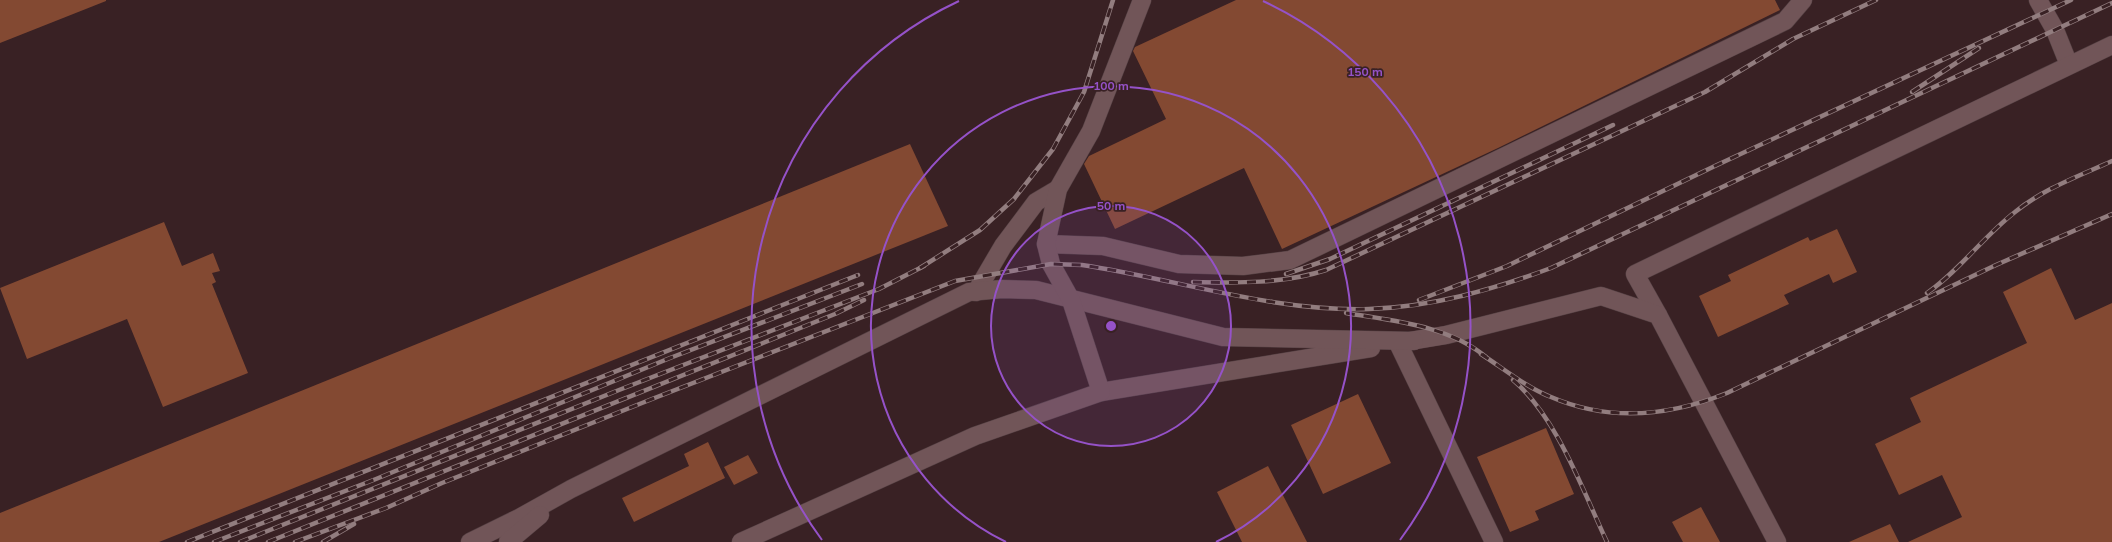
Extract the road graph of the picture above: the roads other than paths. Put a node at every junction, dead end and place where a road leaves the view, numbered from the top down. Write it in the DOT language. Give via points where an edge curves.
graph roads {
  1 [pos="1142,0"];
  2 [pos="1803,0"];
  3 [pos="2038,0"];
  4 [pos="2112,45"];
  5 [pos="2069,65"];
  6 [pos="1058,189"];
  7 [pos="1046,244"];
  8 [pos="976,292"];
  9 [pos="1071,300"];
  10 [pos="1658,315"];
  11 [pos="1406,342"];
  12 [pos="1101,392"];
  13 [pos="571,489"];
  14 [pos="470,542"];
  15 [pos="508,542"];
  16 [pos="741,542"];
  17 [pos="1494,542"];
  18 [pos="1776,542"];
  1 -- 6 [label="lane" via="1091,131"];
  2 -- 7 [label="lane" via="1784,21 1290,260 1243,266 1179,264 1103,246"];
  3 -- 5 [label="lane" via="2055,30"];
  4 -- 5 [label="lane"];
  5 -- 10 [label="lane" via="1635,274"];
  6 -- 7 [label="lane"];
  6 -- 8 [label="lane" via="1036,202 1003,246"];
  7 -- 9 [label="lane" via="1051,264"];
  8 -- 9 [label="lane" via="1002,288 1036,290"];
  8 -- 13 [label="lane" via="969,292"];
  9 -- 11 [label="lane" via="1223,337"];
  9 -- 12 [label="lane"];
  10 -- 11 [label="lane" via="1601,296 1446,335"];
  10 -- 18 [label="lane"];
  11 -- 12 [label="lane"];
  11 -- 17 [label="lane"];
  12 -- 16 [label="lane" via="975,436"];
  13 -- 14 [label="lane"];
  13 -- 15 [label="lane"];
}
